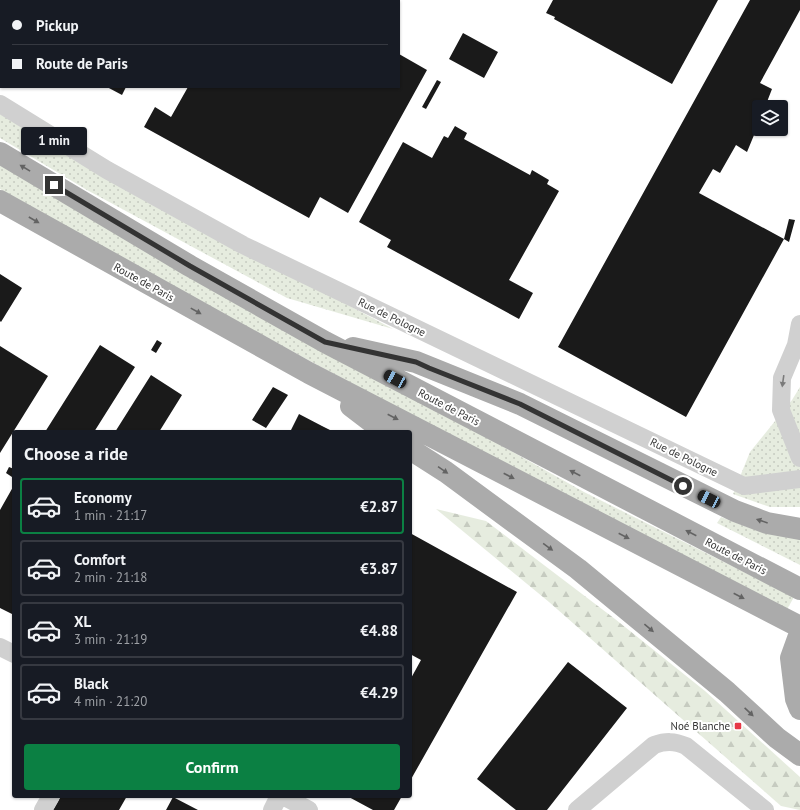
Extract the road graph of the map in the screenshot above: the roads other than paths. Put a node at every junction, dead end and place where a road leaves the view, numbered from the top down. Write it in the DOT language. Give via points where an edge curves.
graph roads {
  1 [pos="0,104"];
  2 [pos="0,152"];
  3 [pos="0,201"];
  4 [pos="800,324"];
  5 [pos="325,342"];
  6 [pos="796,345"];
  7 [pos="800,365"];
  8 [pos="309,373"];
  9 [pos="382,430"];
  10 [pos="412,450"];
  11 [pos="800,458"];
  12 [pos="800,479"];
  13 [pos="800,529"];
  14 [pos="800,589"];
  15 [pos="800,627"];
  16 [pos="800,633"];
  17 [pos="0,647"];
  18 [pos="12,653"];
  19 [pos="800,709"];
  20 [pos="800,755"];
  21 [pos="50,798"];
  22 [pos="278,798"];
  23 [pos="287,798"];
  24 [pos="43,810"];
  25 [pos="272,810"];
  26 [pos="309,810"];
  27 [pos="577,810"];
  28 [pos="766,810"];
  1 -- 12 [label="street, Rue de Pologne" via="106,170 243,245 744,486"];
  5 -- 2 [label="main road, Route de Paris, one-way" via="190,266"];
  3 -- 8 [label="main road, Route de Paris, one-way"];
  4 -- 6 [label="street"];
  13 -- 5 [label="main road, one-way" via="767,523 735,512 520,404 416,362"];
  14 -- 5 [label="main road, Route de Paris, one-way"];
  6 -- 7 [label="street"];
  6 -- 11 [label="street, one-way" via="782,378 781,410"];
  8 -- 9 [label="main road"];
  8 -- 15 [label="main road, Route de Paris, one-way"];
  10 -- 20 [label="main road, one-way" via="578,569"];
  16 -- 19 [label="main road" via="791,658 796,699"];
  17 -- 18 [label="street"];
  21 -- 24 [label="street"];
  22 -- 25 [label="street"];
  23 -- 26 [label="street"];
  27 -- 28 [label="street" via="654,745 675,742 686,746"];
}
